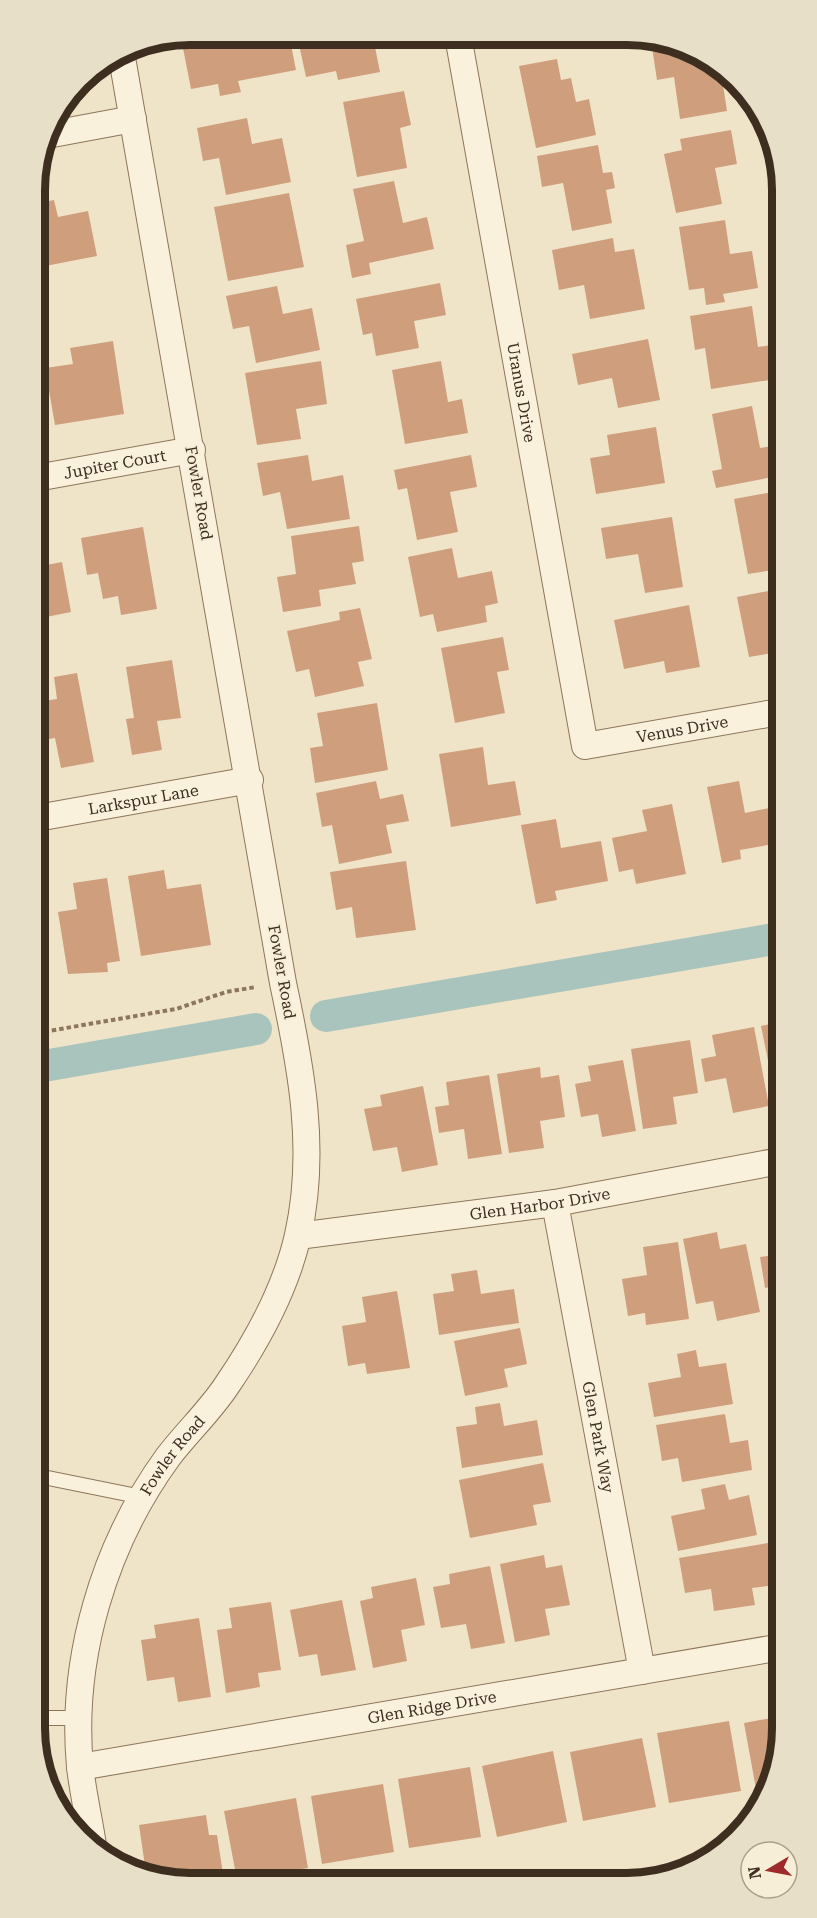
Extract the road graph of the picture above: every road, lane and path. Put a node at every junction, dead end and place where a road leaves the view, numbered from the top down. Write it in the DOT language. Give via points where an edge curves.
graph roads {
  1 [pos="460,45"];
  2 [pos="124,61"];
  3 [pos="133,119"];
  4 [pos="57,133"];
  5 [pos="192,450"];
  6 [pos="45,476"];
  7 [pos="772,713"];
  8 [pos="585,746"];
  9 [pos="250,780"];
  10 [pos="45,817"];
  11 [pos="283,983"];
  12 [pos="45,1032"];
  13 [pos="772,1162"];
  14 [pos="555,1203"];
  15 [pos="298,1236"];
  16 [pos="45,1478"];
  17 [pos="142,1497"];
  18 [pos="772,1649"];
  19 [pos="642,1671"];
  20 [pos="45,1718"];
  21 [pos="79,1718"];
  22 [pos="80,1767"];
  23 [pos="91,1833"];
  1 -- 8 [label="street, Uranus Drive"];
  2 -- 3 [label="street, Fowler Road"];
  3 -- 4 [label="street"];
  3 -- 5 [label="street, Fowler Road"];
  5 -- 6 [label="street, Jupiter Court"];
  5 -- 9 [label="street, Fowler Road"];
  7 -- 8 [label="street, Venus Drive"];
  9 -- 10 [label="street, Larkspur Lane"];
  9 -- 11 [label="street, Fowler Road"];
  11 -- 12 [label="path" via="226,992 176,1009"];
  11 -- 15 [label="street, Fowler Road" via="301,1069 307,1125 306,1185"];
  13 -- 14 [label="street, Glen Harbor Drive"];
  14 -- 15 [label="street, Glen Harbor Drive"];
  14 -- 19 [label="street, Glen Park Way"];
  15 -- 17 [label="street, Fowler Road" via="262,1329 226,1386"];
  16 -- 17 [label="lane"];
  17 -- 21 [label="street, Fowler Road" via="117,1546 96,1605 84,1660"];
  18 -- 19 [label="street, Glen Ridge Drive"];
  19 -- 22 [label="street, Glen Ridge Drive"];
  20 -- 21 [label="lane"];
  21 -- 22 [label="street, Fowler Road"];
  22 -- 23 [label="street, Fowler Road"];
}
